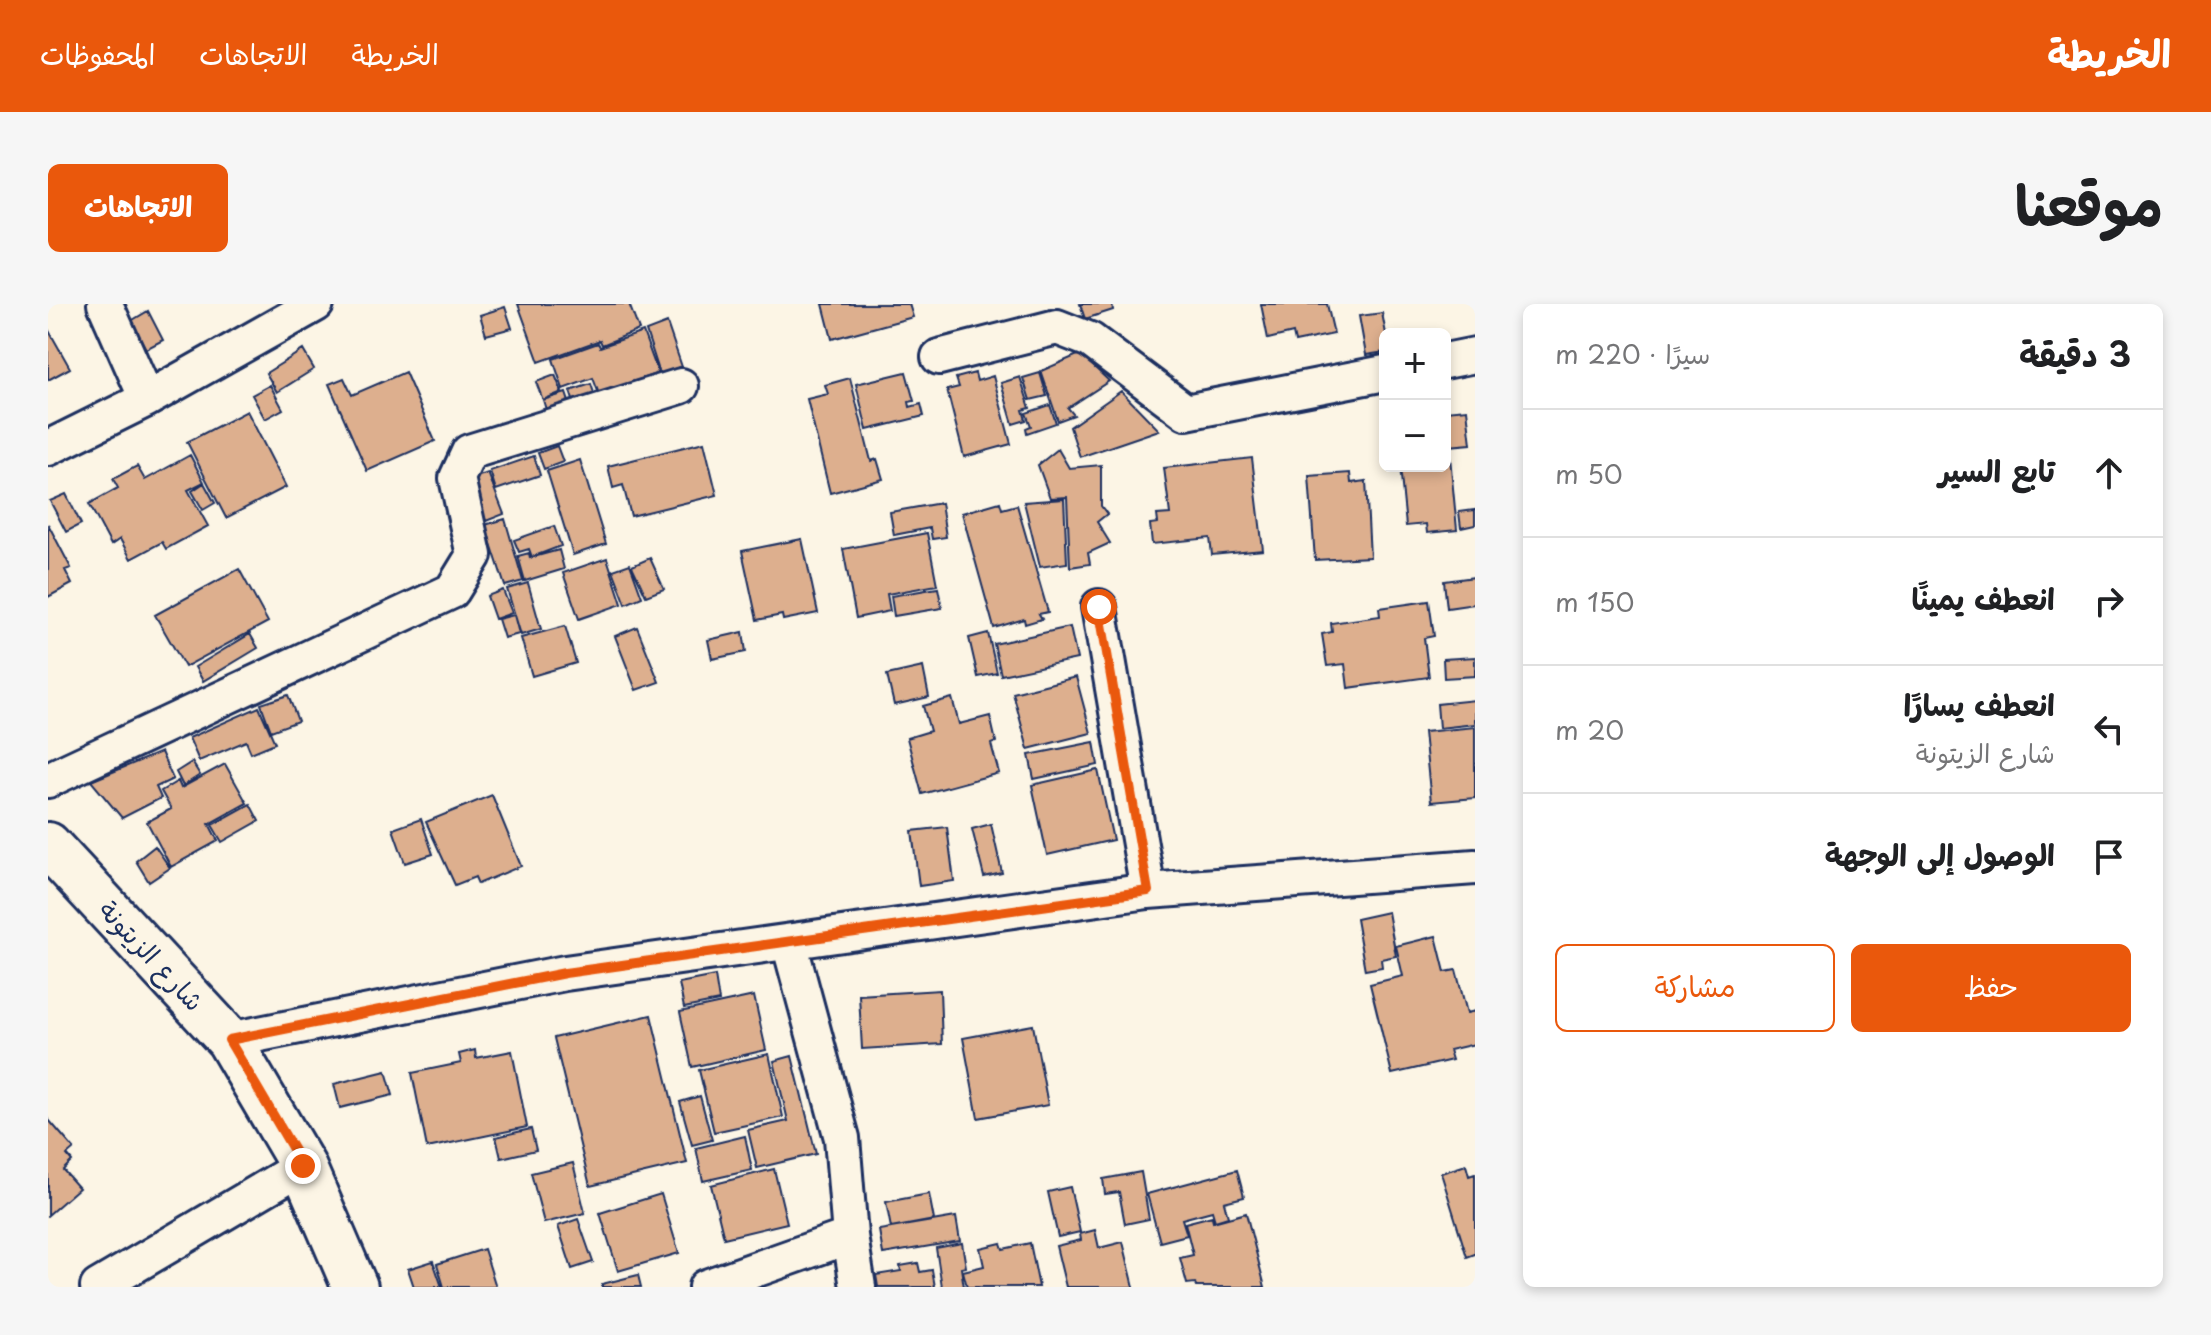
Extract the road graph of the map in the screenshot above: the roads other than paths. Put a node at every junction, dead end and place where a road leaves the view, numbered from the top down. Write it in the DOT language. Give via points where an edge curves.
graph roads {
  1 [pos="105,304"];
  2 [pos="316,304"];
  3 [pos="1475,355"];
  4 [pos="939,357"];
  5 [pos="1451,360"];
  6 [pos="1379,374"];
  7 [pos="681,386"];
  8 [pos="147,399"];
  9 [pos="48,448"];
  10 [pos="1099,607"];
  11 [pos="48,780"];
  12 [pos="48,845"];
  13 [pos="1475,867"];
  14 [pos="1148,891"];
  15 [pos="789,942"];
  16 [pos="229,1040"];
  17 [pos="303,1166"];
  18 [pos="850,1236"];
  19 [pos="98,1287"];
  20 [pos="355,1287"];
  21 [pos="706,1287"];
  22 [pos="858,1287"];
  1 -- 8 [label="street"];
  2 -- 8 [label="street"];
  3 -- 5 [label="street"];
  4 -- 6 [label="street" via="1057,327 1090,340 1186,412"];
  7 -- 11 [label="street" via="469,452 457,478 474,555 452,591"];
  8 -- 9 [label="street"];
  10 -- 14 [label="street"];
  12 -- 16 [label="street, شارع الزيتونة"];
  13 -- 14 [label="street"];
  14 -- 15 [label="street"];
  15 -- 16 [label="street" via="565,973"];
  15 -- 18 [label="street" via="842,1138"];
  16 -- 17 [label="street, شارع الزيتونة"];
  17 -- 19 [label="street"];
  17 -- 20 [label="street, شارع الزيتونة"];
  18 -- 21 [label="street"];
  18 -- 22 [label="street"];
}
